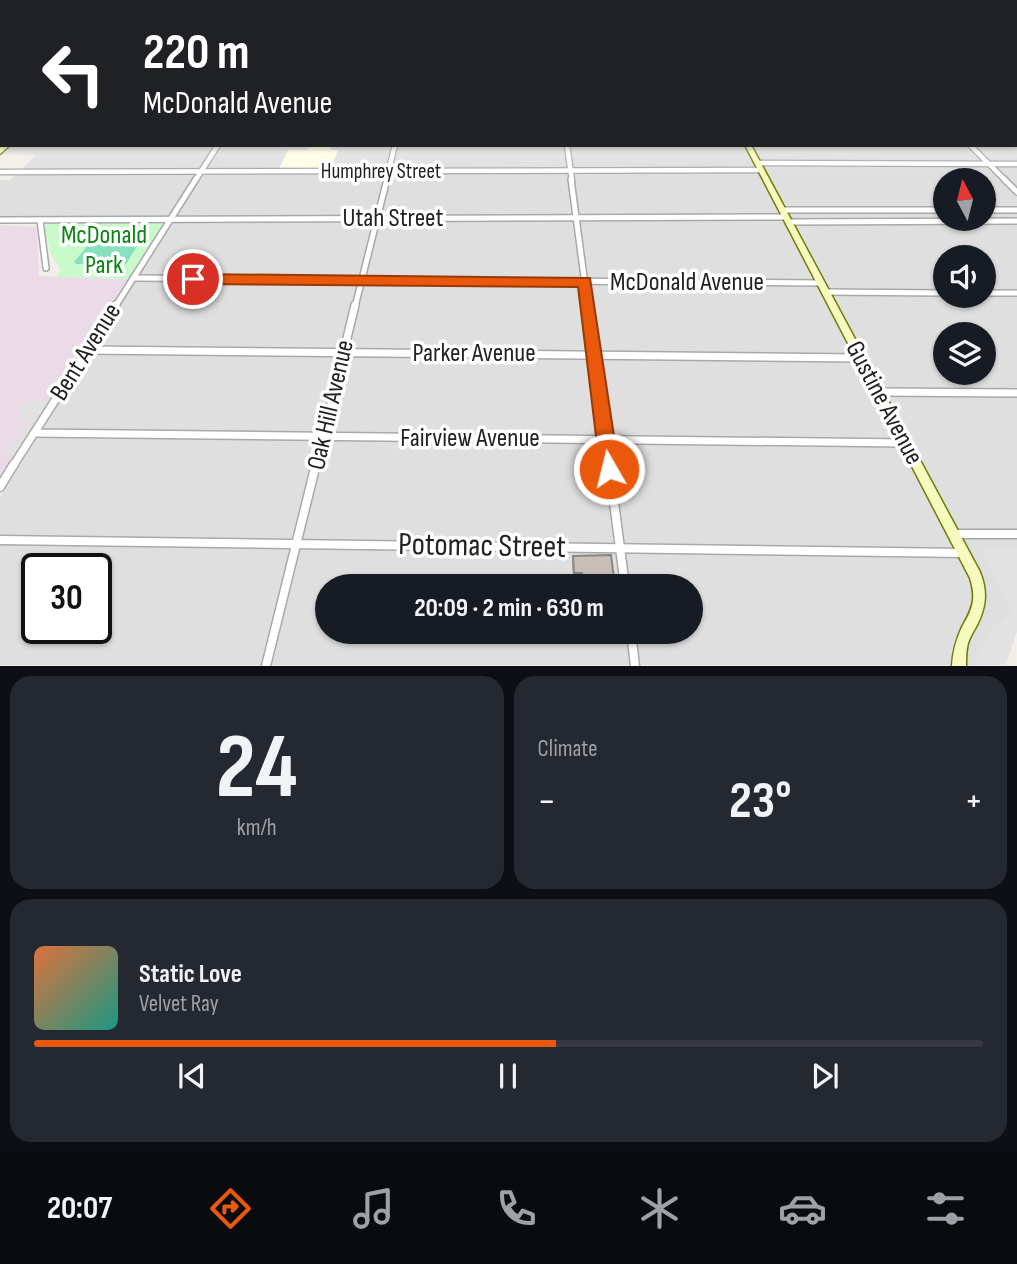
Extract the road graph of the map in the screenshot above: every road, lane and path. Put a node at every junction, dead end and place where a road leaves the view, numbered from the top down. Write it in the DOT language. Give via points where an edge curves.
graph roads {
  1 [pos="217,147"];
  2 [pos="395,147"];
  3 [pos="566,147"];
  4 [pos="749,147"];
  5 [pos="972,147"];
  6 [pos="988,164"];
  7 [pos="1017,164"];
  8 [pos="759,167"];
  9 [pos="570,170"];
  10 [pos="202,171"];
  11 [pos="389,171"];
  12 [pos="0,172"];
  13 [pos="1017,192"];
  14 [pos="933,210"];
  15 [pos="996,210"];
  16 [pos="1017,211"];
  17 [pos="785,216"];
  18 [pos="376,218"];
  19 [pos="576,218"];
  20 [pos="171,219"];
  21 [pos="0,220"];
  22 [pos="40,220"];
  23 [pos="1017,221"];
  24 [pos="46,268"];
  25 [pos="133,278"];
  26 [pos="361,279"];
  27 [pos="584,282"];
  28 [pos="823,288"];
  29 [pos="933,293"];
  30 [pos="996,293"];
  31 [pos="1017,293"];
  32 [pos="87,350"];
  33 [pos="344,352"];
  34 [pos="594,354"];
  35 [pos="860,358"];
  36 [pos="879,392"];
  37 [pos="1017,393"];
  38 [pos="35,433"];
  39 [pos="323,436"];
  40 [pos="605,439"];
  41 [pos="905,443"];
  42 [pos="0,487"];
  43 [pos="954,534"];
  44 [pos="1017,534"];
  45 [pos="0,540"];
  46 [pos="297,544"];
  47 [pos="620,548"];
  48 [pos="964,553"];
  49 [pos="623,574"];
  50 [pos="632,644"];
  51 [pos="266,666"];
  52 [pos="635,666"];
  53 [pos="959,666"];
  1 -- 10 [label="street, Bent Avenue"];
  2 -- 11 [label="street, Oak Hill Avenue"];
  3 -- 9 [label="street"];
  4 -- 8 [label="street, Gustine Avenue"];
  5 -- 6 [label="street"];
  6 -- 7 [label="street, Humphrey Street"];
  6 -- 8 [label="street, Humphrey Street"];
  6 -- 13 [label="street"];
  8 -- 9 [label="street, Humphrey Street"];
  8 -- 17 [label="street, Gustine Avenue"];
  9 -- 11 [label="street, Humphrey Street"];
  9 -- 19 [label="street"];
  10 -- 11 [label="street, Humphrey Street"];
  10 -- 12 [label="street, Humphrey Street"];
  10 -- 20 [label="street, Bent Avenue"];
  11 -- 18 [label="street, Oak Hill Avenue"];
  14 -- 17 [label="street"];
  15 -- 16 [label="street"];
  17 -- 19 [label="street, Utah Street"];
  17 -- 23 [label="street"];
  17 -- 28 [label="street, Gustine Avenue"];
  18 -- 19 [label="street, Utah Street"];
  18 -- 20 [label="street, Utah Street"];
  18 -- 26 [label="street, Oak Hill Avenue"];
  19 -- 27 [label="street"];
  20 -- 22 [label="street, Utah Street"];
  20 -- 25 [label="street, Bent Avenue"];
  21 -- 22 [label="street, Utah Street"];
  22 -- 24 [label="street"];
  25 -- 26 [label="street, McDonald Avenue"];
  25 -- 32 [label="street, Bent Avenue"];
  26 -- 27 [label="street, McDonald Avenue"];
  26 -- 33 [label="street, Oak Hill Avenue"];
  27 -- 28 [label="street, McDonald Avenue"];
  27 -- 34 [label="street"];
  28 -- 29 [label="street, McDonald Avenue"];
  28 -- 35 [label="street, Gustine Avenue"];
  30 -- 31 [label="street"];
  32 -- 33 [label="street, Parker Avenue"];
  32 -- 38 [label="street, Bent Avenue"];
  33 -- 34 [label="street, Parker Avenue"];
  33 -- 39 [label="street, Oak Hill Avenue"];
  34 -- 35 [label="street, Parker Avenue"];
  34 -- 40 [label="street"];
  35 -- 36 [label="street, Gustine Avenue"];
  36 -- 37 [label="street"];
  36 -- 41 [label="street, Gustine Avenue"];
  38 -- 39 [label="street, Fairview Avenue"];
  38 -- 42 [label="street, Bent Avenue"];
  39 -- 40 [label="street, Fairview Avenue"];
  39 -- 46 [label="street, Oak Hill Avenue"];
  40 -- 41 [label="street, Fairview Avenue"];
  40 -- 47 [label="street"];
  41 -- 43 [label="street, Gustine Avenue"];
  43 -- 44 [label="street"];
  43 -- 48 [label="street, Gustine Avenue"];
  45 -- 46 [label="street, Potomac Street"];
  46 -- 47 [label="street, Potomac Street"];
  46 -- 51 [label="street, Oak Hill Avenue"];
  47 -- 48 [label="street, Potomac Street"];
  47 -- 49 [label="street"];
  48 -- 53 [label="street, Gustine Avenue" via="981,598 961,641"];
  50 -- 52 [label="street"];
}
